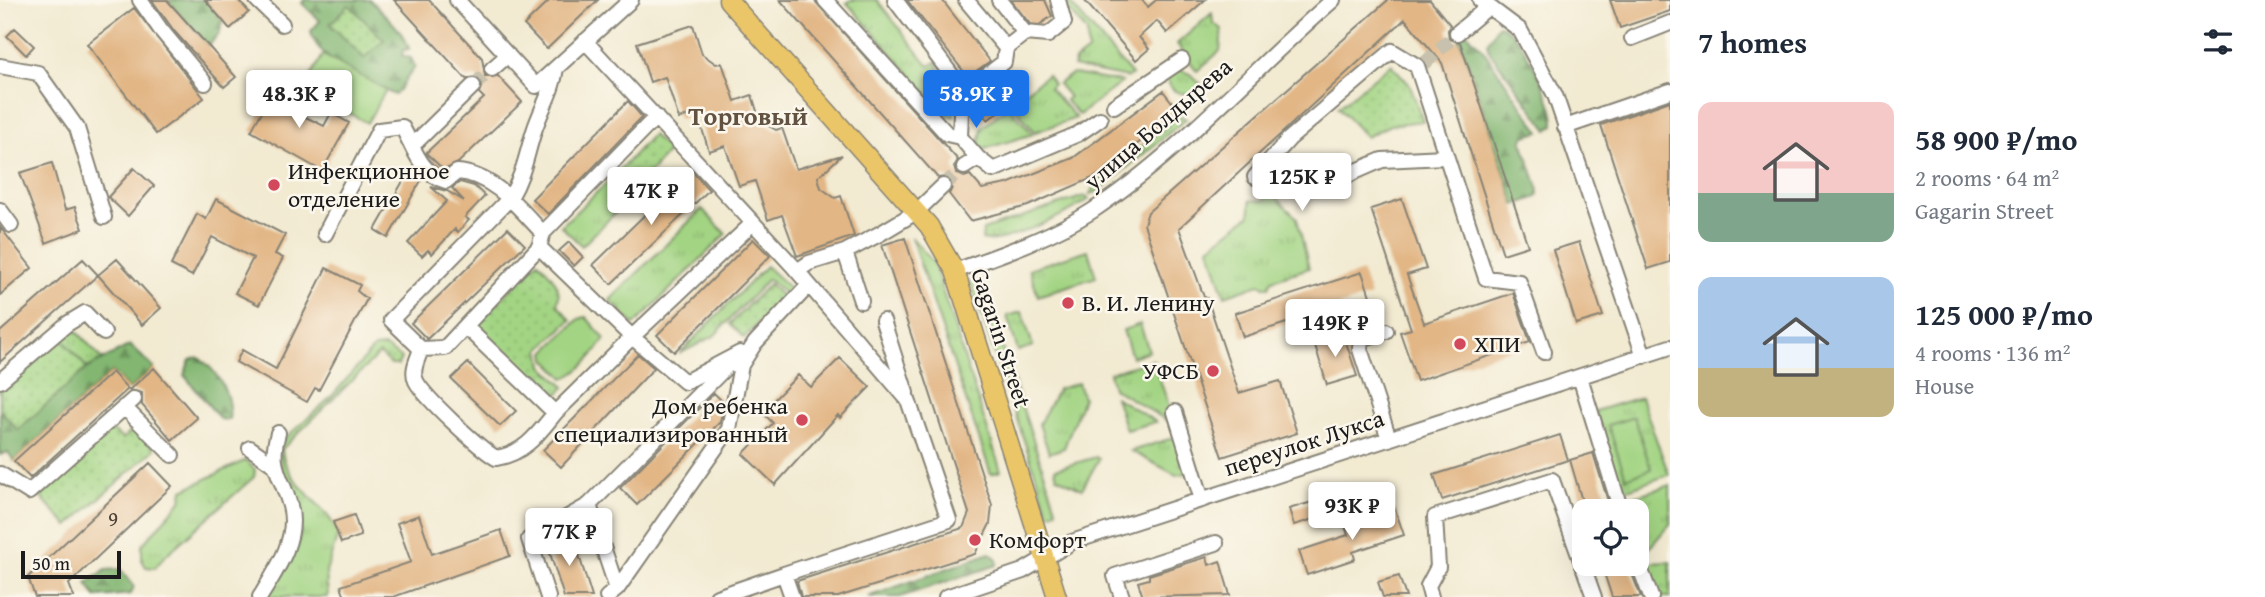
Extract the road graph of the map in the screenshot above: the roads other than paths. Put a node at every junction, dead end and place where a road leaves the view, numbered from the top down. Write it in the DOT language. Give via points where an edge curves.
graph roads {
  1 [pos="141,0"];
  2 [pos="257,0"];
  3 [pos="457,0"];
  4 [pos="728,0"];
  5 [pos="825,0"];
  6 [pos="895,0"];
  7 [pos="966,0"];
  8 [pos="999,0"];
  9 [pos="1058,0"];
  10 [pos="1333,0"];
  11 [pos="622,3"];
  12 [pos="1483,4"];
  13 [pos="1670,23"];
  14 [pos="282,24"];
  15 [pos="1025,33"];
  16 [pos="1457,33"];
  17 [pos="1632,38"];
  18 [pos="585,41"];
  19 [pos="1006,48"];
  20 [pos="508,55"];
  21 [pos="1182,60"];
  22 [pos="0,66"];
  23 [pos="556,68"];
  24 [pos="492,69"];
  25 [pos="205,83"];
  26 [pos="472,86"];
  27 [pos="962,89"];
  28 [pos="1670,91"];
  29 [pos="1114,106"];
  30 [pos="656,117"];
  31 [pos="1100,119"];
  32 [pos="1565,127"];
  33 [pos="960,137"];
  34 [pos="413,145"];
  35 [pos="1445,157"];
  36 [pos="978,158"];
  37 [pos="964,167"];
  38 [pos="1255,177"];
  39 [pos="943,186"];
  40 [pos="1320,187"];
  41 [pos="510,198"];
  42 [pos="0,210"];
  43 [pos="916,212"];
  44 [pos="104,217"];
  45 [pos="753,223"];
  46 [pos="11,225"];
  47 [pos="325,234"];
  48 [pos="541,240"];
  49 [pos="845,252"];
  50 [pos="797,271"];
  51 [pos="955,271"];
  52 [pos="809,285"];
  53 [pos="861,301"];
  54 [pos="883,321"];
  55 [pos="466,327"];
  56 [pos="1386,331"];
  57 [pos="104,333"];
  58 [pos="632,337"];
  59 [pos="755,343"];
  60 [pos="1670,347"];
  61 [pos="421,349"];
  62 [pos="1544,352"];
  63 [pos="740,354"];
  64 [pos="1644,356"];
  65 [pos="1580,376"];
  66 [pos="0,381"];
  67 [pos="908,400"];
  68 [pos="1175,412"];
  69 [pos="555,413"];
  70 [pos="278,433"];
  71 [pos="1389,439"];
  72 [pos="250,448"];
  73 [pos="172,455"];
  74 [pos="273,464"];
  75 [pos="0,474"];
  76 [pos="1617,499"];
  77 [pos="1202,500"];
  78 [pos="589,505"];
  79 [pos="1216,543"];
  80 [pos="1044,557"];
  81 [pos="784,574"];
  82 [pos="1643,576"];
  83 [pos="612,593"];
  84 [pos="260,597"];
  85 [pos="548,597"];
  86 [pos="718,597"];
  87 [pos="792,597"];
  88 [pos="946,597"];
  89 [pos="1057,597"];
  90 [pos="1122,597"];
  91 [pos="1431,597"];
  92 [pos="1594,597"];
  93 [pos="1651,597"];
  1 -- 25 [label="street"];
  2 -- 14 [label="street"];
  3 -- 20 [label="street"];
  4 -- 43 [label="main road, Gagarin Street"];
  5 -- 33 [label="street" via="947,134"];
  6 -- 27 [label="street"];
  7 -- 19 [label="street"];
  8 -- 15 [label="street"];
  9 -- 15 [label="street" via="1065,22 1048,35"];
  10 -- 51 [label="street, улица Болдырева" via="1110,197 1019,248"];
  11 -- 18 [label="street"];
  12 -- 16 [label="street"];
  12 -- 32 [label="street" via="1520,30 1529,42"];
  13 -- 17 [label="street"];
  15 -- 19 [label="street"];
  18 -- 23 [label="street"];
  18 -- 30 [label="street"];
  19 -- 27 [label="street" via="1004,62"];
  20 -- 23 [label="street" via="536,86"];
  20 -- 24 [label="street"];
  21 -- 29 [label="street"];
  22 -- 44 [label="street" via="38,73 77,128"];
  23 -- 41 [label="street" via="524,174"];
  26 -- 34 [label="street"];
  27 -- 33 [label="street"];
  28 -- 32 [label="street"];
  30 -- 45 [label="street"];
  30 -- 48 [label="street"];
  31 -- 36 [label="street" via="1078,134 993,170"];
  32 -- 64 [label="street"];
  33 -- 36 [label="street"];
  34 -- 41 [label="street" via="415,156 437,179 446,181 457,172 475,173"];
  34 -- 47 [label="street" via="402,127 380,130"];
  35 -- 38 [label="street" via="1421,65 1392,51 1289,139"];
  35 -- 40 [label="street" via="1382,160"];
  35 -- 62 [label="street" via="1486,278 1519,282"];
  36 -- 37 [label="street"];
  39 -- 43 [label="street"];
  41 -- 48 [label="street"];
  41 -- 61 [label="street" via="391,320"];
  42 -- 46 [label="street"];
  43 -- 49 [label="street"];
  43 -- 51 [label="main road, Gagarin Street"];
  45 -- 50 [label="street"];
  45 -- 58 [label="street"];
  48 -- 55 [label="street"];
  48 -- 58 [label="street"];
  49 -- 50 [label="street"];
  49 -- 53 [label="street"];
  50 -- 52 [label="street"];
  51 -- 80 [label="main road, Gagarin Street"];
  52 -- 59 [label="street"];
  52 -- 67 [label="street"];
  54 -- 67 [label="street"];
  55 -- 61 [label="street" via="445,348"];
  55 -- 69 [label="street"];
  56 -- 71 [label="street" via="1361,339 1360,349"];
  57 -- 66 [label="street" via="85,313"];
  58 -- 63 [label="street" via="685,382"];
  58 -- 69 [label="street"];
  59 -- 63 [label="street"];
  59 -- 83 [label="street" via="741,365 729,429"];
  60 -- 64 [label="street, переулок Лукса"];
  61 -- 69 [label="street" via="415,380 496,458 527,446"];
  63 -- 78 [label="street"];
  64 -- 65 [label="street, переулок Лукса"];
  65 -- 71 [label="street, переулок Лукса"];
  65 -- 76 [label="street"];
  67 -- 81 [label="street" via="949,520"];
  68 -- 77 [label="street"];
  70 -- 74 [label="street"];
  71 -- 77 [label="street, переулок Лукса"];
  72 -- 74 [label="street"];
  73 -- 75 [label="street" via="129,403 29,492"];
  74 -- 84 [label="street" via="291,507 291,535"];
  77 -- 80 [label="street, переулок Лукса" via="1072,542"];
  78 -- 83 [label="street"];
  78 -- 85 [label="street" via="529,539"];
  79 -- 90 [label="street" via="1115,576"];
  80 -- 88 [label="street, переулок Лукса" via="1023,571"];
  80 -- 89 [label="main road, Gagarin Street"];
  81 -- 86 [label="street"];
  81 -- 87 [label="street"];
  82 -- 93 [label="street"];
  91 -- 92 [label="street" via="1428,586 1438,568 1435,517 1552,480"];
}
